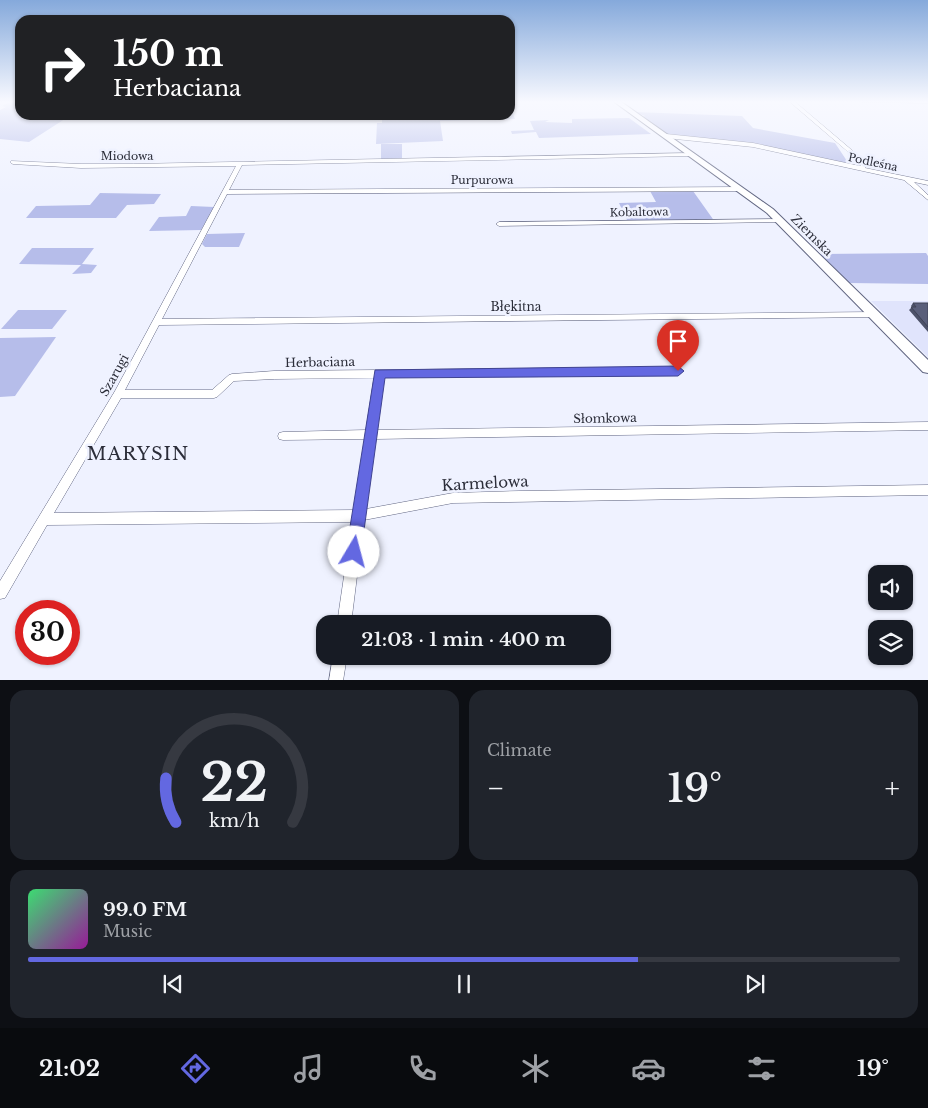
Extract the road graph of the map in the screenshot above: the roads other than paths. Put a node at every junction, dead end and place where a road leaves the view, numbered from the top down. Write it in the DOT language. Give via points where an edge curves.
graph roads {
  1 [pos="661,133"];
  2 [pos="826,133"];
  3 [pos="666,136"];
  4 [pos="691,154"];
  5 [pos="13,162"];
  6 [pos="240,164"];
  7 [pos="863,167"];
  8 [pos="878,173"];
  9 [pos="907,179"];
  10 [pos="928,184"];
  11 [pos="740,189"];
  12 [pos="225,192"];
  13 [pos="928,198"];
  14 [pos="780,221"];
  15 [pos="499,224"];
  16 [pos="875,315"];
  17 [pos="156,322"];
  18 [pos="928,368"];
  19 [pos="678,371"];
  20 [pos="379,373"];
  21 [pos="118,394"];
  22 [pos="928,426"];
  23 [pos="370,435"];
  24 [pos="283,436"];
  25 [pos="928,490"];
  26 [pos="358,516"];
  27 [pos="46,518"];
  28 [pos="0,593"];
  29 [pos="345,615"];
  30 [pos="338,665"];
  31 [pos="336,680"];
  1 -- 3 [label="street, Ziemska"];
  2 -- 7 [label="street"];
  3 -- 4 [label="street, Ziemska"];
  3 -- 7 [label="street, Podleśna" via="753,145"];
  4 -- 6 [label="street"];
  4 -- 11 [label="street, Ziemska"];
  5 -- 6 [label="street, Miodowa" via="82,166"];
  6 -- 12 [label="street, Szarugi"];
  7 -- 8 [label="street"];
  8 -- 9 [label="street, Podleśna"];
  9 -- 10 [label="street, Podleśna"];
  9 -- 13 [label="street"];
  11 -- 12 [label="street, Purpurowa"];
  11 -- 14 [label="street, Ziemska"];
  12 -- 17 [label="street, Szarugi"];
  14 -- 15 [label="street, Kobaltowa"];
  14 -- 16 [label="street, Ziemska"];
  16 -- 17 [label="street, Błękitna"];
  16 -- 18 [label="street, Ziemska"];
  17 -- 21 [label="street, Szarugi"];
  19 -- 20 [label="street, Herbaciana"];
  20 -- 21 [label="street, Herbaciana" via="232,378 214,394"];
  20 -- 23 [label="street"];
  21 -- 27 [label="street, Szarugi"];
  22 -- 23 [label="street, Słomkowa"];
  23 -- 24 [label="street, Słomkowa"];
  23 -- 26 [label="street"];
  25 -- 26 [label="street, Karmelowa" via="453,498"];
  26 -- 27 [label="street, Karmelowa"];
  26 -- 29 [label="street"];
  27 -- 28 [label="street, Szarugi"];
  30 -- 31 [label="street"];
}
